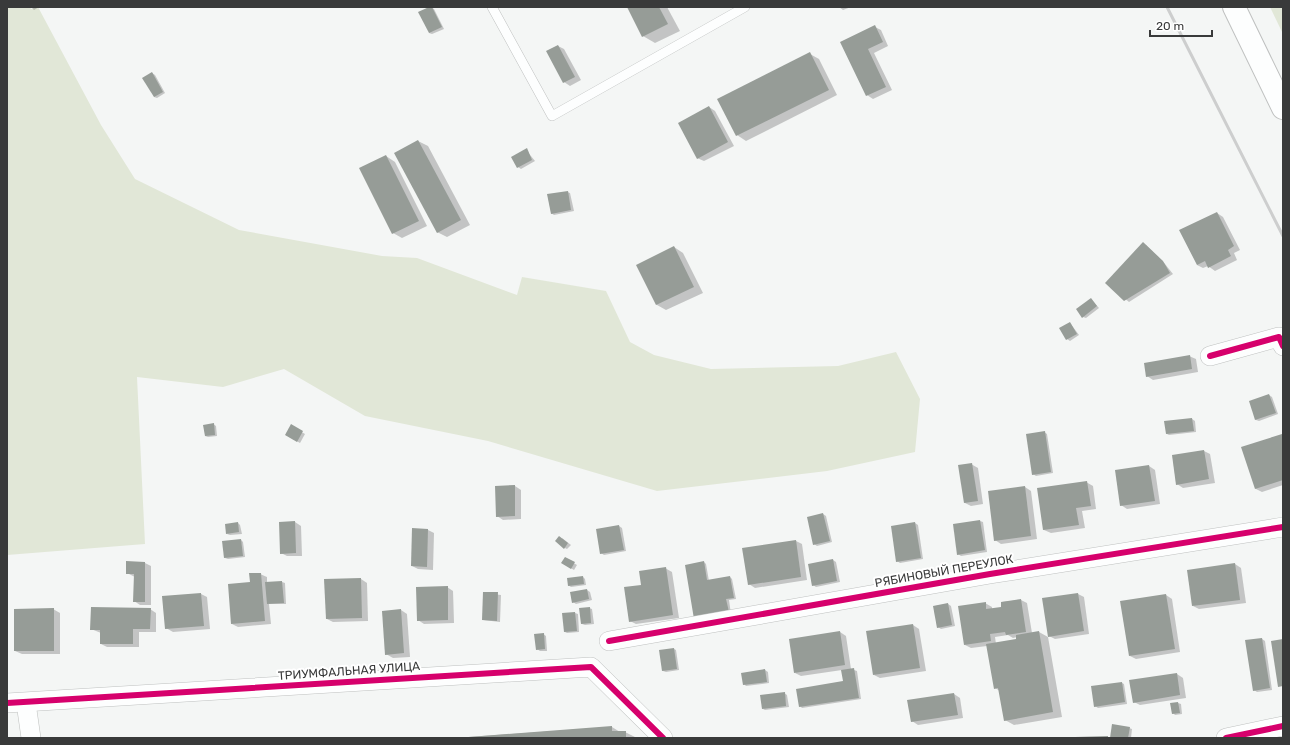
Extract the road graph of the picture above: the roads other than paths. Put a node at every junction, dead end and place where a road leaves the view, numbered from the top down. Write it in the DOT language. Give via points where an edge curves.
graph roads {
  1 [pos="492,7"];
  2 [pos="745,7"];
  3 [pos="1234,7"];
  4 [pos="1283,108"];
  5 [pos="1283,346"];
  6 [pos="1210,356"];
  7 [pos="1283,526"];
  8 [pos="609,641"];
  9 [pos="16,703"];
  10 [pos="1283,726"];
  11 [pos="31,738"];
  12 [pos="663,738"];
  13 [pos="1226,738"];
  1 -- 2 [label="lane" via="552,116"];
  3 -- 4 [label="main road"];
  5 -- 6 [label="street" via="1279,337"];
  7 -- 8 [label="street, РЯБИНОВЫЙ ПЕРЕУЛОК"];
  9 -- 11 [label="street"];
  9 -- 12 [label="street, ТРИУМФАЛЬНАЯ УЛИЦА" via="591,667"];
  10 -- 13 [label="street"];
}
